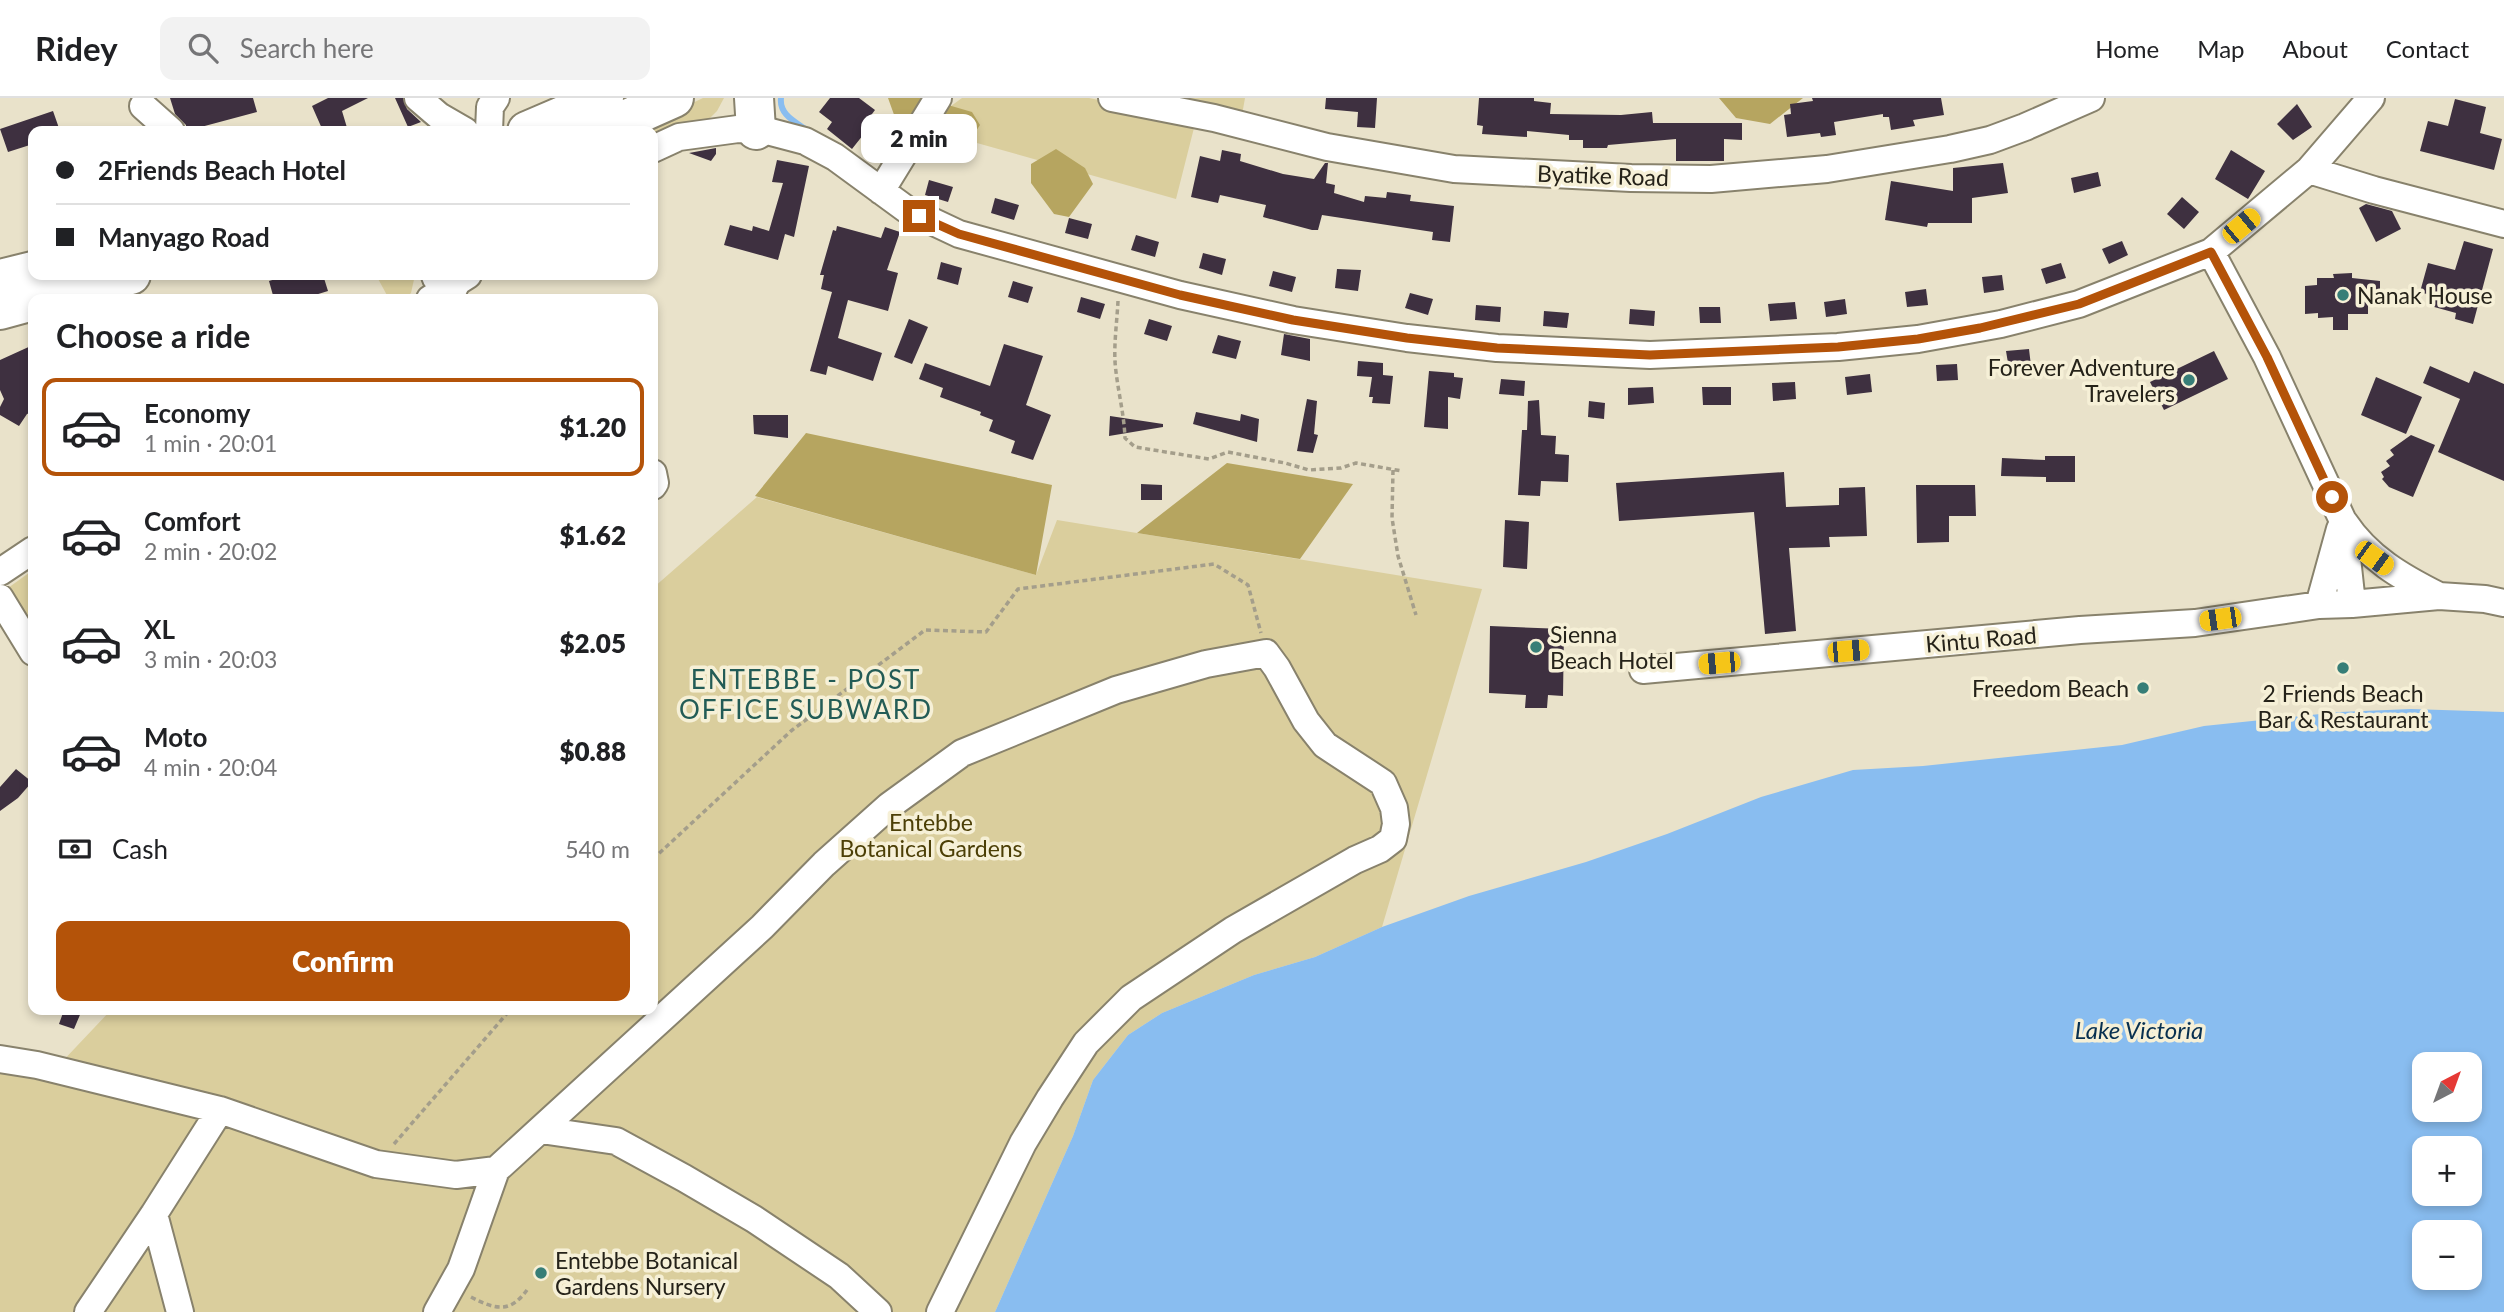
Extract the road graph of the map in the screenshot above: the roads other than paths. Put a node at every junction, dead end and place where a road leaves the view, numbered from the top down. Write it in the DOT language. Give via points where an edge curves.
graph roads {
  1 [pos="418,98"];
  2 [pos="496,98"];
  3 [pos="604,98"];
  4 [pos="674,98"];
  5 [pos="938,98"];
  6 [pos="1112,98"];
  7 [pos="2091,98"];
  8 [pos="2371,98"];
  9 [pos="143,106"];
  10 [pos="759,120"];
  11 [pos="165,126"];
  12 [pos="456,126"];
  13 [pos="489,126"];
  14 [pos="539,126"];
  15 [pos="611,126"];
  16 [pos="658,147"];
  17 [pos="2309,170"];
  18 [pos="881,191"];
  19 [pos="2504,223"];
  20 [pos="2211,252"];
  21 [pos="28,272"];
  22 [pos="0,279"];
  23 [pos="112,280"];
  24 [pos="59,294"];
  25 [pos="28,302"];
  26 [pos="0,310"];
  27 [pos="2343,521"];
  28 [pos="28,553"];
  29 [pos="0,572"];
  30 [pos="2439,596"];
  31 [pos="0,598"];
  32 [pos="2504,603"];
  33 [pos="2352,604"];
  34 [pos="2319,605"];
  35 [pos="28,644"];
  36 [pos="1643,670"];
  37 [pos="0,1059"];
  38 [pos="220,1110"];
  39 [pos="541,1130"];
  40 [pos="496,1170"];
  41 [pos="154,1214"];
  42 [pos="88,1312"];
  43 [pos="180,1312"];
  44 [pos="437,1312"];
  45 [pos="878,1312"];
  46 [pos="940,1312"];
  1 -- 12 [label="street"];
  2 -- 13 [label="street" via="490,107"];
  3 -- 14 [label="highway"];
  4 -- 15 [label="highway"];
  5 -- 18 [label="street"];
  6 -- 7 [label="street, Byatike Road" via="1327,147 1454,169 1698,179 1827,169 1950,149 1990,140"];
  8 -- 17 [label="street"];
  9 -- 11 [label="street"];
  10 -- 16 [label="street" via="738,129 679,137"];
  10 -- 18 [label="street" via="835,157"];
  17 -- 19 [label="street"];
  17 -- 20 [label="street"];
  18 -- 20 [label="street" via="906,209 959,234 1180,295 1293,320 1497,348 1650,355 1918,339 2079,304"];
  20 -- 27 [label="street" via="2267,357"];
  21 -- 22 [label="highway"];
  23 -- 24 [label="highway"];
  25 -- 26 [label="highway"];
  27 -- 30 [label="street" via="2374,558"];
  27 -- 33 [label="street"];
  27 -- 34 [label="street"];
  28 -- 29 [label="street"];
  30 -- 32 [label="street"];
  30 -- 33 [label="street, Kintu Road"];
  31 -- 35 [label="street"];
  33 -- 34 [label="street, Kintu Road"];
  34 -- 36 [label="street, Kintu Road" via="2195,623"];
  37 -- 38 [label="street"];
  38 -- 40 [label="street" via="376,1164 456,1175"];
  38 -- 41 [label="street"];
  39 -- 40 [label="street"];
  39 -- 45 [label="street" via="615,1141 627,1147 754,1219 839,1276"];
  39 -- 46 [label="street" via="842,848 962,753 1116,690 1206,664 1266,653 1325,745 1383,783 1394,808 1393,839 1221,937 1131,998 1086,1044 1023,1143"];
  40 -- 44 [label="street" via="461,1269"];
  41 -- 42 [label="street"];
  41 -- 43 [label="street"];
}
